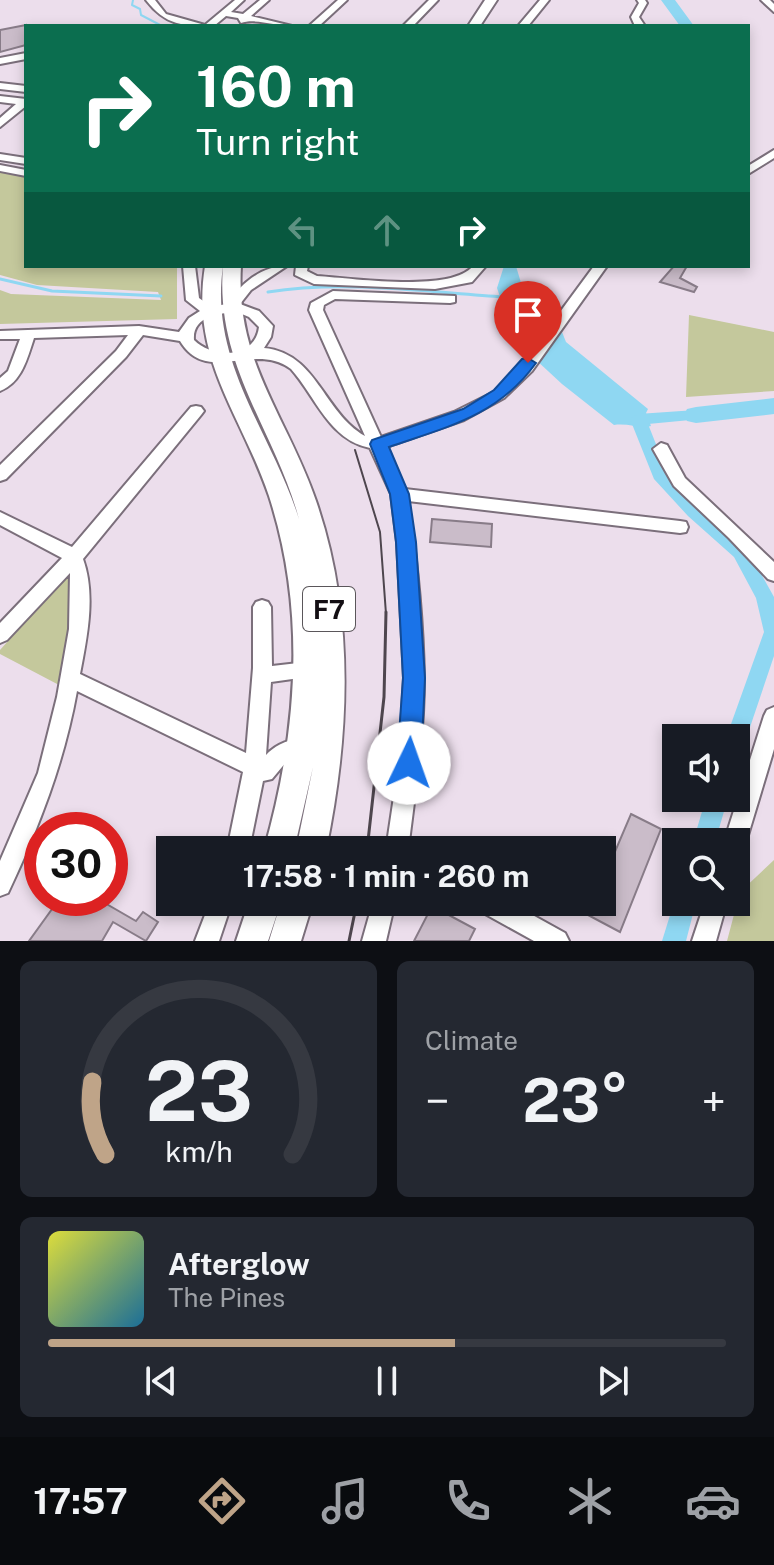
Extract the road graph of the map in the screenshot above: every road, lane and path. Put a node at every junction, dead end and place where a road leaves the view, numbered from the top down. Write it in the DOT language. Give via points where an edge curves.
graph roads {
  1 [pos="150,0"];
  2 [pos="240,0"];
  3 [pos="265,0"];
  4 [pos="343,0"];
  5 [pos="434,0"];
  6 [pos="491,0"];
  7 [pos="503,0"];
  8 [pos="545,0"];
  9 [pos="641,0"];
  10 [pos="765,0"];
  11 [pos="774,9"];
  12 [pos="224,13"];
  13 [pos="245,17"];
  14 [pos="193,24"];
  15 [pos="211,24"];
  16 [pos="236,24"];
  17 [pos="278,24"];
  18 [pos="316,24"];
  19 [pos="410,24"];
  20 [pos="475,24"];
  21 [pos="491,24"];
  22 [pos="525,24"];
  23 [pos="639,24"];
  24 [pos="22,59"];
  25 [pos="0,61"];
  26 [pos="0,86"];
  27 [pos="24,89"];
  28 [pos="0,99"];
  29 [pos="24,102"];
  30 [pos="24,103"];
  31 [pos="0,124"];
  32 [pos="774,153"];
  33 [pos="0,157"];
  34 [pos="24,161"];
  35 [pos="750,170"];
  36 [pos="0,171"];
  37 [pos="24,173"];
  38 [pos="189,268"];
  39 [pos="214,268"];
  40 [pos="232,268"];
  41 [pos="278,268"];
  42 [pos="301,268"];
  43 [pos="478,268"];
  44 [pos="599,268"];
  45 [pos="450,299"];
  46 [pos="230,308"];
  47 [pos="209,311"];
  48 [pos="139,330"];
  49 [pos="29,333"];
  50 [pos="0,335"];
  51 [pos="185,337"];
  52 [pos="243,355"];
  53 [pos="221,358"];
  54 [pos="0,386"];
  55 [pos="196,411"];
  56 [pos="378,444"];
  57 [pos="661,449"];
  58 [pos="0,475"];
  59 [pos="399,494"];
  60 [pos="0,518"];
  61 [pos="680,527"];
  62 [pos="74,557"];
  63 [pos="774,574"];
  64 [pos="262,607"];
  65 [pos="0,635"];
  66 [pos="307,670"];
  67 [pos="264,675"];
  68 [pos="69,678"];
  69 [pos="774,716"];
  70 [pos="300,748"];
  71 [pos="252,768"];
  72 [pos="739,828"];
  73 [pos="242,836"];
  74 [pos="282,836"];
  75 [pos="314,836"];
  76 [pos="399,836"];
  77 [pos="0,885"];
  78 [pos="216,916"];
  79 [pos="260,916"];
  80 [pos="293,916"];
  81 [pos="380,916"];
  82 [pos="511,916"];
  83 [pos="712,916"];
  84 [pos="207,941"];
  85 [pos="252,941"];
  86 [pos="285,941"];
  87 [pos="374,941"];
  88 [pos="557,941"];
  89 [pos="704,941"];
  1 -- 14 [label="street" via="163,16"];
  2 -- 12 [label="street"];
  3 -- 13 [label="street"];
  4 -- 18 [label="street"];
  5 -- 19 [label="street"];
  6 -- 20 [label="highway"];
  7 -- 21 [label="highway"];
  8 -- 22 [label="street"];
  9 -- 23 [label="street" via="635,17"];
  10 -- 11 [label="street"];
  12 -- 13 [label="street"];
  12 -- 15 [label="street"];
  13 -- 16 [label="street"];
  13 -- 17 [label="street"];
  24 -- 25 [label="street"];
  26 -- 27 [label="street"];
  28 -- 29 [label="street"];
  30 -- 31 [label="street"];
  32 -- 35 [label="street"];
  33 -- 34 [label="street"];
  36 -- 37 [label="street"];
  38 -- 47 [label="street" via="193,300"];
  39 -- 47 [label="highway, F7"];
  40 -- 46 [label="highway, F7"];
  41 -- 46 [label="street" via="246,287"];
  42 -- 43 [label="street" via="314,280 420,284 456,282"];
  44 -- 56 [label="street" via="500,394 469,413"];
  45 -- 56 [label="street" via="333,295 318,303 316,310"];
  46 -- 47 [label="street"];
  46 -- 52 [label="highway, F7"];
  46 -- 52 [label="street" via="254,314 266,326 263,342"];
  47 -- 51 [label="street" via="189,323"];
  47 -- 53 [label="highway, F7"];
  48 -- 49 [label="street"];
  48 -- 51 [label="street"];
  48 -- 58 [label="street"];
  49 -- 50 [label="street"];
  49 -- 54 [label="street" via="14,373"];
  51 -- 53 [label="street" via="198,353"];
  52 -- 53 [label="street"];
  52 -- 56 [label="street" via="262,351 285,359 299,369 349,434"];
  52 -- 75 [label="highway, F7" via="305,502 331,626 333,688"];
  53 -- 66 [label="highway, F7" via="282,500 303,595"];
  55 -- 62 [label="street"];
  56 -- 59 [label="street"];
  57 -- 63 [label="street" via="670,473 686,491"];
  59 -- 61 [label="street"];
  59 -- 76 [label="street" via="414,678"];
  60 -- 62 [label="street"];
  62 -- 65 [label="street"];
  62 -- 68 [label="street" via="82,573 82,601"];
  64 -- 67 [label="street"];
  66 -- 67 [label="street"];
  66 -- 70 [label="highway, F7"];
  67 -- 71 [label="street"];
  68 -- 71 [label="street"];
  68 -- 77 [label="street" via="49,771"];
  69 -- 72 [label="street"];
  70 -- 71 [label="street" via="280,754 265,772"];
  70 -- 74 [label="highway, F7"];
  71 -- 73 [label="street"];
  78 -- 84 [label="street"];
  79 -- 85 [label="highway"];
  80 -- 86 [label="highway"];
  81 -- 87 [label="street"];
  82 -- 88 [label="street"];
  83 -- 89 [label="street"];
}
